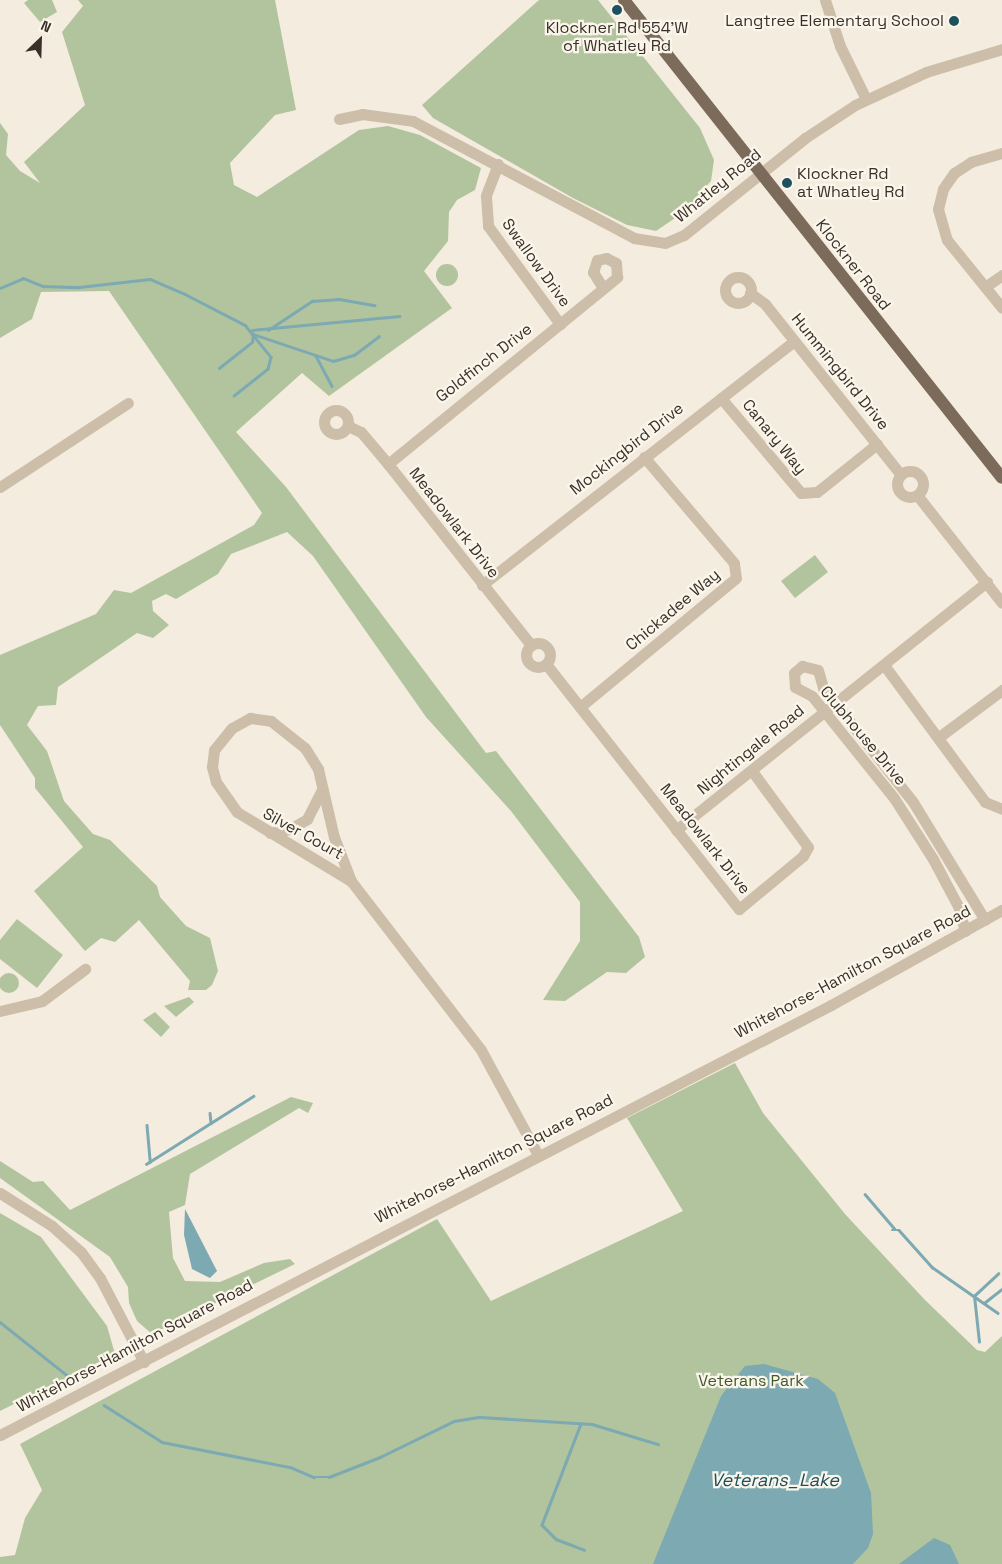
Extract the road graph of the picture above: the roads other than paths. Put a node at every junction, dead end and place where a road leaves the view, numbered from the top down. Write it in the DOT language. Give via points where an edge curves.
graph roads {
  1 [pos="624,0"];
  2 [pos="825,0"];
  3 [pos="1002,49"];
  4 [pos="866,99"];
  5 [pos="338,119"];
  6 [pos="1002,153"];
  7 [pos="498,164"];
  8 [pos="760,173"];
  9 [pos="1002,275"];
  10 [pos="985,287"];
  11 [pos="603,288"];
  12 [pos="750,293"];
  13 [pos="1002,308"];
  14 [pos="560,324"];
  15 [pos="794,341"];
  16 [pos="721,398"];
  17 [pos="128,404"];
  18 [pos="348,426"];
  19 [pos="877,444"];
  20 [pos="644,457"];
  21 [pos="388,464"];
  22 [pos="901,475"];
  23 [pos="1002,478"];
  24 [pos="0,488"];
  25 [pos="917,495"];
  26 [pos="987,582"];
  27 [pos="482,585"];
  28 [pos="1002,603"];
  29 [pos="531,645"];
  30 [pos="546,664"];
  31 [pos="884,665"];
  32 [pos="1002,690"];
  33 [pos="835,703"];
  34 [pos="580,707"];
  35 [pos="825,712"];
  36 [pos="938,737"];
  37 [pos="752,771"];
  38 [pos="322,789"];
  39 [pos="1002,809"];
  40 [pos="676,830"];
  41 [pos="270,833"];
  42 [pos="939,843"];
  43 [pos="927,850"];
  44 [pos="955,872"];
  45 [pos="943,878"];
  46 [pos="351,881"];
  47 [pos="1002,910"];
  48 [pos="985,920"];
  49 [pos="965,931"];
  50 [pos="85,969"];
  51 [pos="0,1012"];
  52 [pos="538,1155"];
  53 [pos="0,1193"];
  54 [pos="144,1362"];
  55 [pos="0,1435"];
  1 -- 8 [label="main road, Klockner Road"];
  2 -- 4 [label="street" via="840,46"];
  3 -- 4 [label="street, Whatley Road" via="926,72"];
  4 -- 8 [label="street, Whatley Road"];
  5 -- 7 [label="street, Whatley Road" via="362,114 413,121"];
  6 -- 10 [label="street" via="963,166 948,180 940,199 945,235"];
  7 -- 8 [label="street, Whatley Road" via="634,238 655,243 684,234"];
  7 -- 14 [label="street, Swallow Drive" via="486,196 488,226"];
  8 -- 23 [label="main road, Klockner Road"];
  9 -- 10 [label="street"];
  10 -- 13 [label="street"];
  11 -- 14 [label="street, Goldfinch Drive"];
  12 -- 15 [label="street, Hummingbird Drive"];
  14 -- 21 [label="street, Goldfinch Drive"];
  15 -- 16 [label="street, Mockingbird Drive"];
  15 -- 19 [label="street, Hummingbird Drive"];
  16 -- 19 [label="street, Canary Way" via="801,493 817,492"];
  16 -- 20 [label="street, Mockingbird Drive"];
  17 -- 24 [label="street"];
  18 -- 21 [label="street, Meadowlark Drive" via="361,432"];
  19 -- 22 [label="street, Hummingbird Drive"];
  20 -- 27 [label="street, Mockingbird Drive"];
  20 -- 34 [label="street, Chickadee Way" via="734,564 736,578"];
  21 -- 27 [label="street, Meadowlark Drive"];
  22 -- 25 [label="street, Hummingbird Drive" via="897,486 901,494"];
  22 -- 25 [label="street" via="908,471 920,476 922,488"];
  25 -- 26 [label="street, Hummingbird Drive"];
  26 -- 28 [label="street, Hummingbird Drive"];
  26 -- 31 [label="street, Nightingale Road"];
  27 -- 29 [label="street, Meadowlark Drive"];
  29 -- 30 [label="street, Meadowlark Drive" via="548,647"];
  29 -- 30 [label="street, Meadowlark Drive" via="528,662 535,666"];
  30 -- 34 [label="street, Meadowlark Drive"];
  31 -- 33 [label="street, Nightingale Road"];
  31 -- 36 [label="street"];
  32 -- 36 [label="street"];
  33 -- 35 [label="street, Nightingale Road"];
  33 -- 35 [label="street, Clubhouse Drive" via="823,688 818,670 807,664 798,669 795,686"];
  33 -- 42 [label="street, Clubhouse Drive" via="913,802"];
  34 -- 40 [label="street, Meadowlark Drive"];
  35 -- 37 [label="street, Nightingale Road"];
  35 -- 43 [label="street, Clubhouse Drive" via="894,798"];
  36 -- 39 [label="street" via="985,802"];
  37 -- 40 [label="street, Nightingale Road"];
  37 -- 40 [label="street, Meadowlark Drive" via="808,847 803,856 739,909"];
  38 -- 41 [label="street" via="307,818 290,829"];
  38 -- 41 [label="street, Silver Court" via="312,758 279,725 250,718 232,728 214,750 216,782 246,821"];
  38 -- 46 [label="street, Silver Court"];
  41 -- 46 [label="street, Silver Court"];
  42 -- 43 [label="street"];
  42 -- 44 [label="street, Clubhouse Drive"];
  43 -- 45 [label="street, Clubhouse Drive"];
  44 -- 45 [label="street"];
  44 -- 48 [label="street, Clubhouse Drive"];
  45 -- 49 [label="street, Clubhouse Drive"];
  46 -- 52 [label="street, Silver Court" via="481,1050"];
  47 -- 48 [label="street, Whitehorse-Hamilton Square Road"];
  48 -- 49 [label="street, Whitehorse-Hamilton Square Road"];
  49 -- 52 [label="street, Whitehorse-Hamilton Square Road"];
  50 -- 51 [label="street" via="42,1001"];
  52 -- 54 [label="street, Whitehorse-Hamilton Square Road"];
  53 -- 54 [label="street" via="52,1226 81,1252 100,1278"];
  54 -- 55 [label="street, Whitehorse-Hamilton Square Road"];
}
